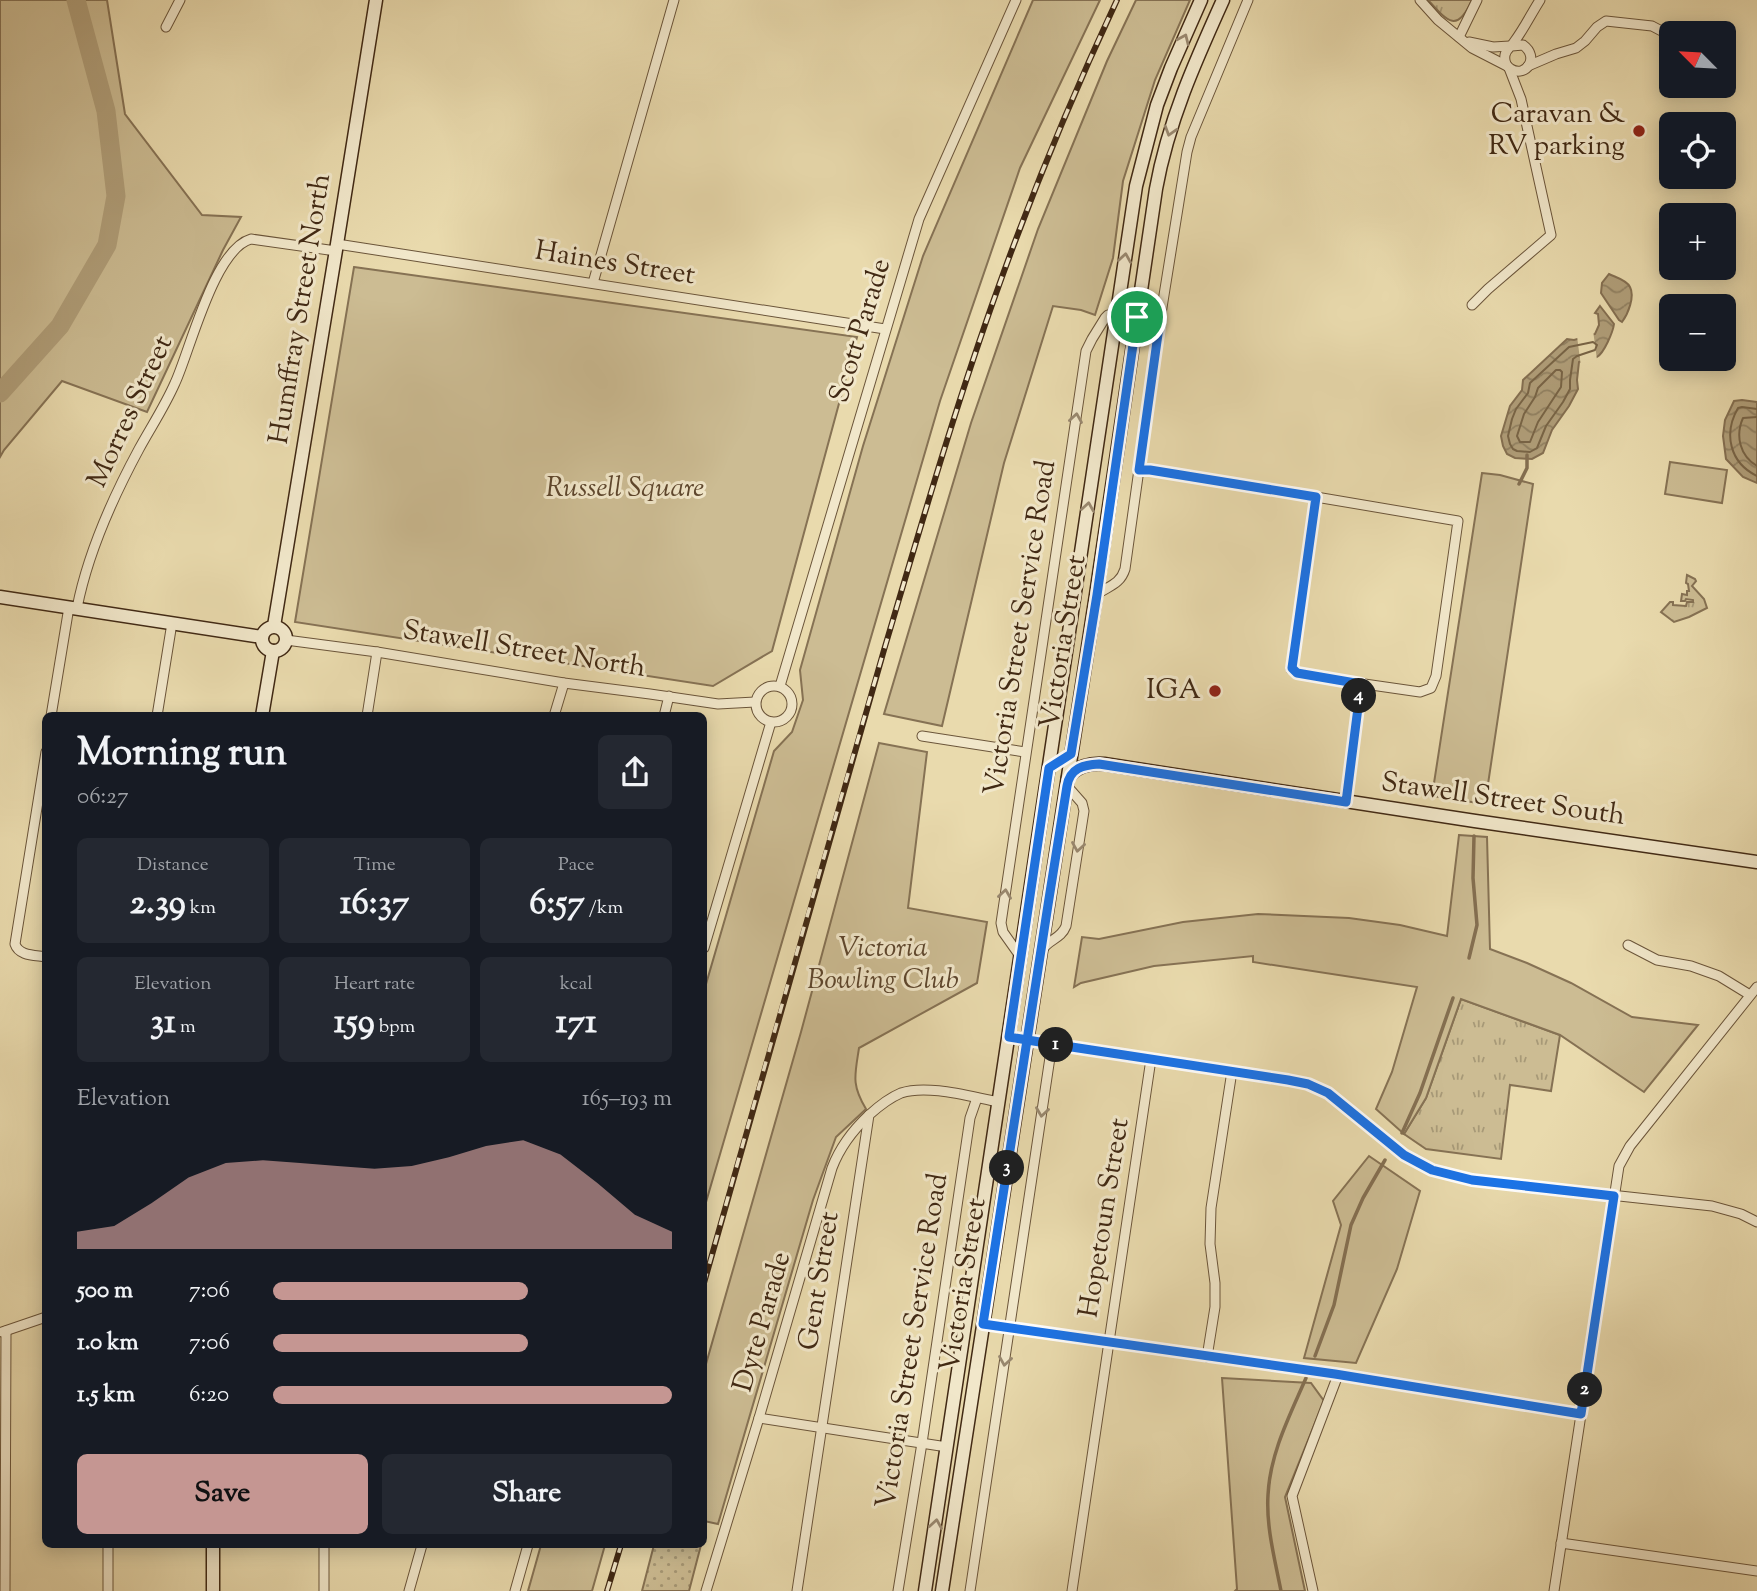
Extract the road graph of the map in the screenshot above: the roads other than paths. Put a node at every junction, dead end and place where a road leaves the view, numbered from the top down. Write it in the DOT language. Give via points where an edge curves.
graph roads {
  1 [pos="180,0"];
  2 [pos="376,0"];
  3 [pos="674,0"];
  4 [pos="1016,0"];
  5 [pos="1201,0"];
  6 [pos="1223,0"];
  7 [pos="1248,0"];
  8 [pos="1420,0"];
  9 [pos="1477,0"];
  10 [pos="1540,0"];
  11 [pos="1529,17"];
  12 [pos="166,27"];
  13 [pos="1659,30"];
  14 [pos="1461,39"];
  15 [pos="1512,46"];
  16 [pos="1528,49"];
  17 [pos="1556,54"];
  18 [pos="1509,67"];
  19 [pos="1527,67"];
  20 [pos="1521,99"];
  21 [pos="242,243"];
  22 [pos="337,247"];
  23 [pos="593,283"];
  24 [pos="1472,305"];
  25 [pos="1116,316"];
  26 [pos="1137,317"];
  27 [pos="1160,320"];
  28 [pos="885,330"];
  29 [pos="1139,470"];
  30 [pos="1316,497"];
  31 [pos="1097,595"];
  32 [pos="0,597"];
  33 [pos="73,608"];
  34 [pos="172,622"];
  35 [pos="274,626"];
  36 [pos="261,637"];
  37 [pos="286,640"];
  38 [pos="273,651"];
  39 [pos="377,652"];
  40 [pos="564,683"];
  41 [pos="1361,684"];
  42 [pos="780,685"];
  43 [pos="669,696"];
  44 [pos="755,702"];
  45 [pos="52,712"];
  46 [pos="158,712"];
  47 [pos="263,712"];
  48 [pos="368,712"];
  49 [pos="555,712"];
  50 [pos="665,712"];
  51 [pos="771,722"];
  52 [pos="922,736"];
  53 [pos="1025,752"];
  54 [pos="1071,754"];
  55 [pos="1049,768"];
  56 [pos="1159,773"];
  57 [pos="42,776"];
  58 [pos="1067,782"];
  59 [pos="1346,802"];
  60 [pos="1757,862"];
  61 [pos="707,938"];
  62 [pos="1628,945"];
  63 [pos="1040,952"];
  64 [pos="42,956"];
  65 [pos="1020,956"];
  66 [pos="1757,986"];
  67 [pos="1750,995"];
  68 [pos="1009,1037"];
  69 [pos="1027,1040"];
  70 [pos="1052,1044"];
  71 [pos="1151,1059"];
  72 [pos="1232,1072"];
  73 [pos="977,1098"];
  74 [pos="999,1102"];
  75 [pos="869,1115"];
  76 [pos="1614,1196"];
  77 [pos="1757,1222"];
  78 [pos="42,1318"];
  79 [pos="983,1324"];
  80 [pos="1010,1328"];
  81 [pos="3,1332"];
  82 [pos="1109,1343"];
  83 [pos="1207,1357"];
  84 [pos="1338,1375"];
  85 [pos="1581,1414"];
  86 [pos="759,1418"];
  87 [pos="821,1428"];
  88 [pos="922,1443"];
  89 [pos="947,1447"];
  90 [pos="1561,1543"];
  91 [pos="108,1548"];
  92 [pos="213,1548"];
  93 [pos="324,1548"];
  94 [pos="421,1548"];
  95 [pos="527,1548"];
  96 [pos="1757,1571"];
  97 [pos="5,1591"];
  98 [pos="108,1591"];
  99 [pos="213,1591"];
  100 [pos="324,1591"];
  101 [pos="409,1591"];
  102 [pos="515,1591"];
  103 [pos="706,1591"];
  104 [pos="797,1591"];
  105 [pos="898,1591"];
  106 [pos="925,1591"];
  107 [pos="942,1591"];
  108 [pos="970,1591"];
  109 [pos="1072,1591"];
  110 [pos="1313,1591"];
  111 [pos="1554,1591"];
  1 -- 12 [label="street"];
  2 -- 22 [label="main road, Humffray Street North"];
  3 -- 23 [label="street"];
  4 -- 28 [label="street, Scott Parade" via="919,219"];
  25 -- 5 [label="main road, Victoria Street, one-way" via="1149,133"];
  6 -- 26 [label="main road, Victoria Street, one-way" via="1179,103 1160,164"];
  7 -- 27 [label="street" via="1189,144"];
  8 -- 14 [label="street"];
  9 -- 14 [label="street"];
  10 -- 11 [label="street"];
  11 -- 15 [label="street"];
  11 -- 16 [label="street"];
  13 -- 17 [label="street" via="1606,21 1579,46"];
  14 -- 15 [label="street" via="1493,47"];
  14 -- 18 [label="street"];
  15 -- 16 [label="street"];
  15 -- 18 [label="street" via="1505,56"];
  16 -- 17 [label="street"];
  16 -- 19 [label="street" via="1531,59"];
  17 -- 19 [label="street"];
  18 -- 19 [label="street" via="1519,71"];
  18 -- 20 [label="street"];
  19 -- 20 [label="street"];
  20 -- 24 [label="street" via="1551,235"];
  21 -- 22 [label="street, Haines Street"];
  21 -- 33 [label="street, Morres Street" via="207,296 176,382 102,527"];
  22 -- 23 [label="street, Haines Street"];
  22 -- 35 [label="main road, Humffray Street North"];
  23 -- 28 [label="street, Haines Street"];
  25 -- 26 [label="main road"];
  53 -- 25 [label="street, Victoria Street Service Road, one-way" via="1086,351 1105,318"];
  55 -- 25 [label="main road, Victoria Street, one-way"];
  26 -- 27 [label="street"];
  26 -- 31 [label="main road, Victoria Street"];
  27 -- 29 [label="street"];
  28 -- 42 [label="street, Scott Parade"];
  29 -- 30 [label="street"];
  29 -- 31 [label="street" via="1124,574"];
  30 -- 41 [label="street" via="1292,668 1297,673"];
  30 -- 41 [label="street" via="1458,521 1431,688 1420,692"];
  31 -- 54 [label="main road, Victoria Street"];
  32 -- 33 [label="main road"];
  33 -- 34 [label="main road"];
  33 -- 45 [label="street, Morres Street"];
  34 -- 36 [label="main road"];
  34 -- 46 [label="street"];
  35 -- 36 [label="main road"];
  35 -- 37 [label="main road" via="282,629"];
  36 -- 38 [label="main road" via="264,646"];
  37 -- 38 [label="main road"];
  37 -- 39 [label="street, Stawell Street North"];
  38 -- 47 [label="main road"];
  39 -- 40 [label="street, Stawell Street North"];
  39 -- 48 [label="street"];
  40 -- 43 [label="street, Stawell Street North"];
  40 -- 49 [label="street"];
  41 -- 59 [label="street"];
  42 -- 44 [label="street" via="763,688"];
  42 -- 51 [label="street" via="793,704 782,721"];
  43 -- 44 [label="street, Stawell Street North" via="718,704"];
  43 -- 50 [label="street"];
  44 -- 51 [label="street" via="757,713"];
  51 -- 61 [label="street"];
  52 -- 53 [label="street"];
  65 -- 53 [label="street, Victoria Street Service Road, one-way" via="1001,923"];
  54 -- 55 [label="main road"];
  54 -- 56 [label="main road, Stawell Street South"];
  54 -- 58 [label="main road, Victoria Street"];
  55 -- 65 [label="main road, Victoria Street"];
  56 -- 58 [label="main road, Stawell Street South" via="1095,764 1076,769"];
  56 -- 59 [label="main road, Stawell Street South"];
  57 -- 64 [label="street" via="15,940 23,953"];
  58 -- 63 [label="main road, Victoria Street"];
  58 -- 63 [label="street, one-way" via="1084,808 1072,888 1064,931"];
  59 -- 60 [label="main road, Stawell Street South"];
  62 -- 67 [label="street" via="1657,960 1719,976"];
  63 -- 69 [label="main road, Victoria Street"];
  65 -- 68 [label="main road, Victoria Street"];
  66 -- 67 [label="street"];
  67 -- 76 [label="street" via="1630,1146 1619,1166"];
  68 -- 69 [label="main road"];
  68 -- 74 [label="main road, Victoria Street"];
  69 -- 70 [label="street"];
  69 -- 79 [label="main road, Victoria Street"];
  70 -- 71 [label="street"];
  70 -- 80 [label="street, one-way"];
  71 -- 72 [label="street"];
  71 -- 82 [label="street, Hopetoun Street"];
  72 -- 76 [label="street" via="1320,1089 1404,1155 1432,1170 1472,1180"];
  72 -- 83 [label="street" via="1211,1208 1215,1307"];
  73 -- 74 [label="street"];
  73 -- 75 [label="street" via="911,1091"];
  73 -- 88 [label="street, Victoria Street Service Road" via="968,1127"];
  74 -- 89 [label="main road, Victoria Street"];
  75 -- 86 [label="street, Dyte Parade" via="849,1136 832,1168"];
  75 -- 87 [label="street, Gent Street"];
  76 -- 77 [label="street" via="1722,1208"];
  76 -- 85 [label="street"];
  78 -- 81 [label="street"];
  79 -- 80 [label="street"];
  79 -- 107 [label="main road, Victoria Street"];
  80 -- 82 [label="street"];
  80 -- 108 [label="street, one-way"];
  81 -- 97 [label="street"];
  82 -- 83 [label="street"];
  82 -- 109 [label="street, Hopetoun Street"];
  83 -- 84 [label="street"];
  84 -- 85 [label="street"];
  84 -- 110 [label="street" via="1293,1496"];
  85 -- 90 [label="street"];
  86 -- 87 [label="street"];
  86 -- 103 [label="street, Dyte Parade"];
  87 -- 88 [label="street"];
  87 -- 104 [label="street, Gent Street"];
  88 -- 89 [label="street"];
  88 -- 105 [label="street, Victoria Street Service Road"];
  106 -- 89 [label="main road, Victoria Street, one-way"];
  90 -- 96 [label="street"];
  90 -- 111 [label="street"];
  91 -- 98 [label="street"];
  92 -- 99 [label="main road"];
  93 -- 100 [label="street"];
  94 -- 101 [label="street"];
  95 -- 102 [label="street"];
}
